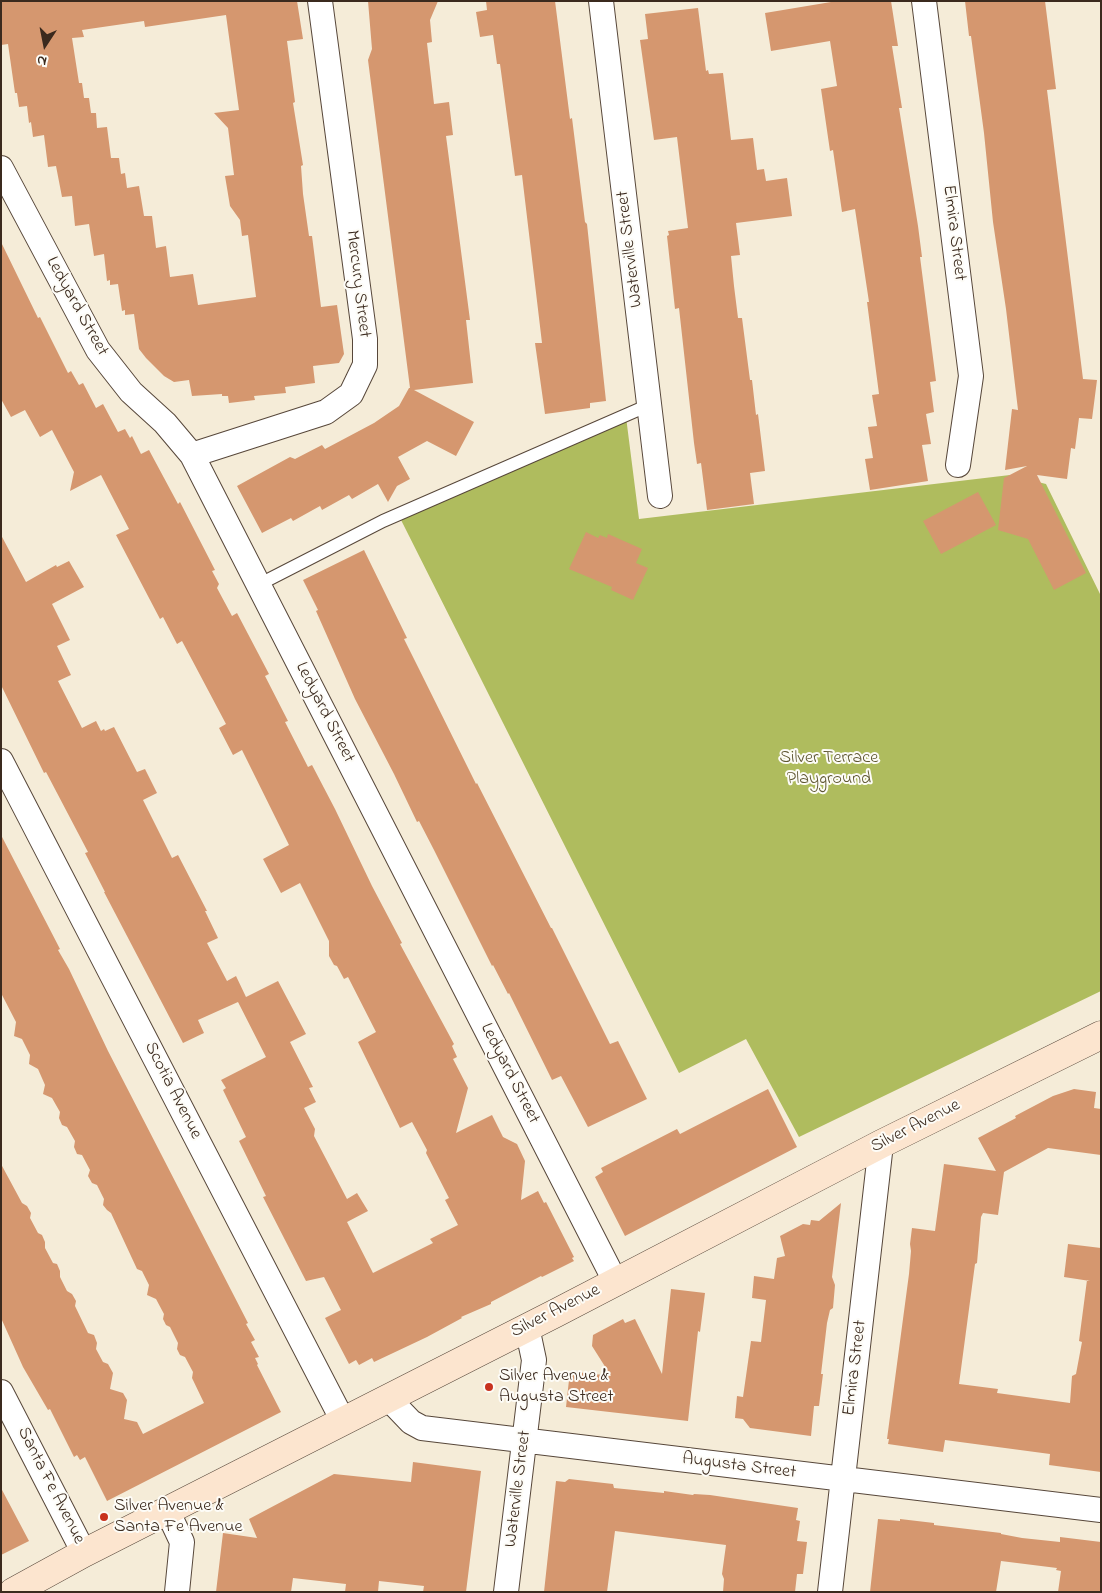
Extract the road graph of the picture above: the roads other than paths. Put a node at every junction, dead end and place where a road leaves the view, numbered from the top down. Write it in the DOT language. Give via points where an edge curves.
graph roads {
  1 [pos="320,1"];
  2 [pos="601,1"];
  3 [pos="924,1"];
  4 [pos="1,168"];
  5 [pos="649,405"];
  6 [pos="192,455"];
  7 [pos="958,464"];
  8 [pos="660,496"];
  9 [pos="258,585"];
  10 [pos="1,761"];
  11 [pos="1101,1034"];
  12 [pos="881,1144"];
  13 [pos="615,1281"];
  14 [pos="527,1327"];
  15 [pos="1,1392"];
  16 [pos="388,1398"];
  17 [pos="343,1422"];
  18 [pos="524,1440"];
  19 [pos="843,1479"];
  20 [pos="167,1510"];
  21 [pos="1101,1510"];
  22 [pos="84,1553"];
  23 [pos="13,1592"];
  24 [pos="177,1592"];
  25 [pos="506,1592"];
  26 [pos="830,1592"];
  1 -- 6 [label="street, Mercury Street" via="366,365 351,394 326,412"];
  2 -- 5 [label="street, Waterville Street"];
  3 -- 7 [label="street, Elmira Street" via="971,376"];
  4 -- 6 [label="street, Ledyard Street" via="98,350 131,392 165,423"];
  5 -- 8 [label="street, Waterville Street"];
  5 -- 9 [label="lane" via="383,521"];
  6 -- 9 [label="street, Ledyard Street"];
  9 -- 13 [label="street, Ledyard Street"];
  10 -- 17 [label="street, Scotia Avenue"];
  11 -- 12 [label="street, Silver Avenue"];
  12 -- 13 [label="street, Silver Avenue"];
  12 -- 19 [label="street, Elmira Street"];
  13 -- 14 [label="street, Silver Avenue"];
  14 -- 16 [label="street, Silver Avenue"];
  14 -- 18 [label="street, Waterville Street" via="534,1360"];
  15 -- 22 [label="street, Santa Fe Avenue"];
  16 -- 17 [label="street, Silver Avenue"];
  16 -- 18 [label="street, Augusta Street" via="411,1422 422,1428"];
  17 -- 20 [label="street, Silver Avenue"];
  18 -- 19 [label="street, Augusta Street"];
  18 -- 25 [label="street, Waterville Street"];
  19 -- 21 [label="street, Augusta Street"];
  19 -- 26 [label="street, Elmira Street"];
  20 -- 22 [label="street, Silver Avenue"];
  20 -- 24 [label="street" via="182,1542"];
  22 -- 23 [label="street, Silver Avenue"];
}
